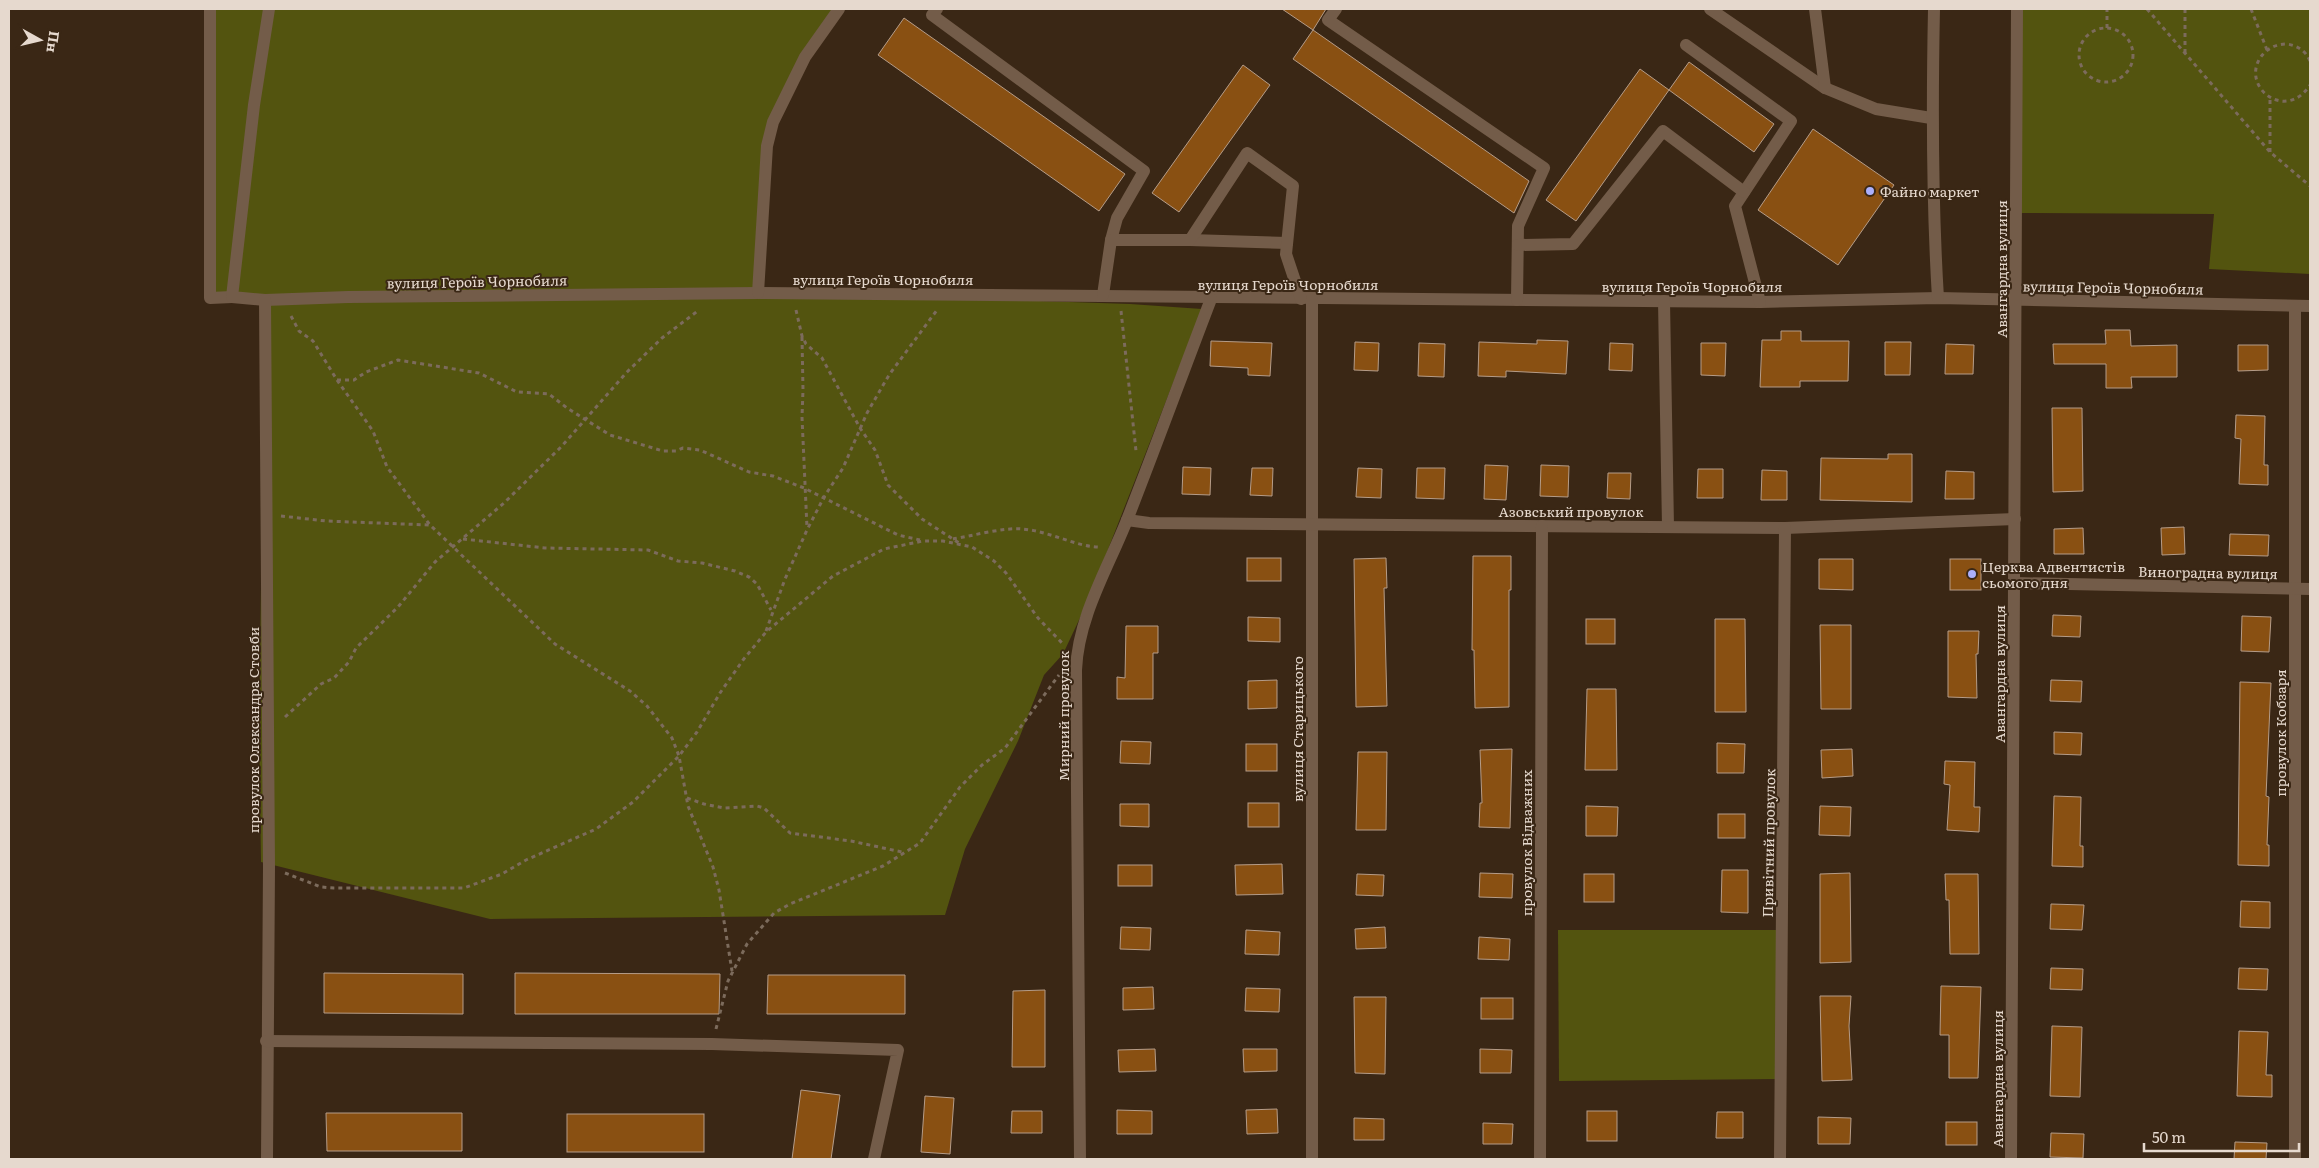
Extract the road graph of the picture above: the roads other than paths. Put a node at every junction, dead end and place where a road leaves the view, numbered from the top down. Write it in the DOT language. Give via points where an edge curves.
graph roads {
  1 [pos="210,9"];
  2 [pos="269,9"];
  3 [pos="839,9"];
  4 [pos="937,9"];
  5 [pos="1336,9"];
  6 [pos="1710,9"];
  7 [pos="1815,9"];
  8 [pos="1934,9"];
  9 [pos="2017,9"];
  10 [pos="1686,44"];
  11 [pos="1825,88"];
  12 [pos="1931,118"];
  13 [pos="1744,192"];
  14 [pos="1111,240"];
  15 [pos="1190,240"];
  16 [pos="1287,243"];
  17 [pos="1518,245"];
  18 [pos="758,293"];
  19 [pos="1103,295"];
  20 [pos="232,298"];
  21 [pos="1938,298"];
  22 [pos="1211,299"];
  23 [pos="1307,299"];
  24 [pos="265,300"];
  25 [pos="1517,300"];
  26 [pos="2016,300"];
  27 [pos="1664,301"];
  28 [pos="1760,302"];
  29 [pos="2295,306"];
  30 [pos="2310,306"];
  31 [pos="2015,519"];
  32 [pos="1127,520"];
  33 [pos="1312,525"];
  34 [pos="1542,526"];
  35 [pos="1668,527"];
  36 [pos="1785,528"];
  37 [pos="2015,583"];
  38 [pos="2296,589"];
  39 [pos="2310,589"];
  40 [pos="266,1040"];
  41 [pos="267,1159"];
  42 [pos="874,1159"];
  43 [pos="1080,1159"];
  44 [pos="1312,1159"];
  45 [pos="1540,1159"];
  46 [pos="1780,1159"];
  47 [pos="2011,1159"];
  48 [pos="2295,1159"];
  1 -- 20 [label="street, вулиця Героїв Чорнобиля" via="210,298"];
  2 -- 20 [label="street" via="254,105"];
  3 -- 18 [label="street" via="805,57 773,122 767,146"];
  4 -- 14 [label="street" via="932,16 1144,172 1117,218"];
  5 -- 17 [label="street" via="1328,20 1544,168 1518,226"];
  6 -- 11 [label="street"];
  7 -- 11 [label="street"];
  8 -- 12 [label="street"];
  9 -- 26 [label="street, Авангардна вулиця"];
  10 -- 13 [label="street" via="1791,121"];
  11 -- 12 [label="street" via="1876,109"];
  12 -- 21 [label="street"];
  13 -- 17 [label="street" via="1663,131 1574,244"];
  13 -- 28 [label="street" via="1734,206"];
  14 -- 15 [label="street"];
  14 -- 19 [label="street"];
  15 -- 16 [label="street"];
  15 -- 16 [label="street, вулиця Старицького" via="1247,153 1293,186"];
  16 -- 23 [label="street, вулиця Старицького" via="1286,254"];
  17 -- 25 [label="street"];
  18 -- 19 [label="street, вулиця Героїв Чорнобиля"];
  18 -- 24 [label="street, вулиця Героїв Чорнобиля"];
  19 -- 22 [label="street, вулиця Героїв Чорнобиля"];
  20 -- 24 [label="street, вулиця Героїв Чорнобиля"];
  21 -- 26 [label="street, вулиця Героїв Чорнобиля"];
  21 -- 28 [label="street, вулиця Героїв Чорнобиля"];
  22 -- 23 [label="street, вулиця Героїв Чорнобиля"];
  22 -- 32 [label="street, Мирний провулок"];
  23 -- 25 [label="street, вулиця Героїв Чорнобиля"];
  23 -- 33 [label="street, вулиця Старицького"];
  24 -- 40 [label="street, провулок Олександра Стовби" via="269,867"];
  25 -- 27 [label="street, вулиця Героїв Чорнобиля"];
  26 -- 29 [label="street, вулиця Героїв Чорнобиля"];
  26 -- 31 [label="street, Авангардна вулиця"];
  27 -- 28 [label="street, вулиця Героїв Чорнобиля"];
  27 -- 35 [label="street"];
  29 -- 30 [label="street, вулиця Героїв Чорнобиля"];
  29 -- 38 [label="street, провулок Кобзаря"];
  31 -- 36 [label="street, Азовський провулок"];
  31 -- 37 [label="street, Авангардна вулиця"];
  32 -- 33 [label="street, Азовський провулок"];
  32 -- 43 [label="street, Мирний провулок" via="1084,622 1076,658"];
  33 -- 34 [label="street, Азовський провулок"];
  33 -- 44 [label="street, вулиця Старицького"];
  34 -- 35 [label="street, Азовський провулок"];
  34 -- 45 [label="street, провулок Відважних"];
  35 -- 36 [label="street, Азовський провулок"];
  36 -- 46 [label="street, Привітний провулок"];
  37 -- 38 [label="street, Виноградна вулиця"];
  37 -- 47 [label="street, Авангардна вулиця"];
  38 -- 39 [label="street, Виноградна вулиця"];
  38 -- 48 [label="street, провулок Кобзаря"];
  40 -- 41 [label="street, провулок Олександра Стовби"];
  40 -- 42 [label="street" via="712,1044 898,1050"];
}
